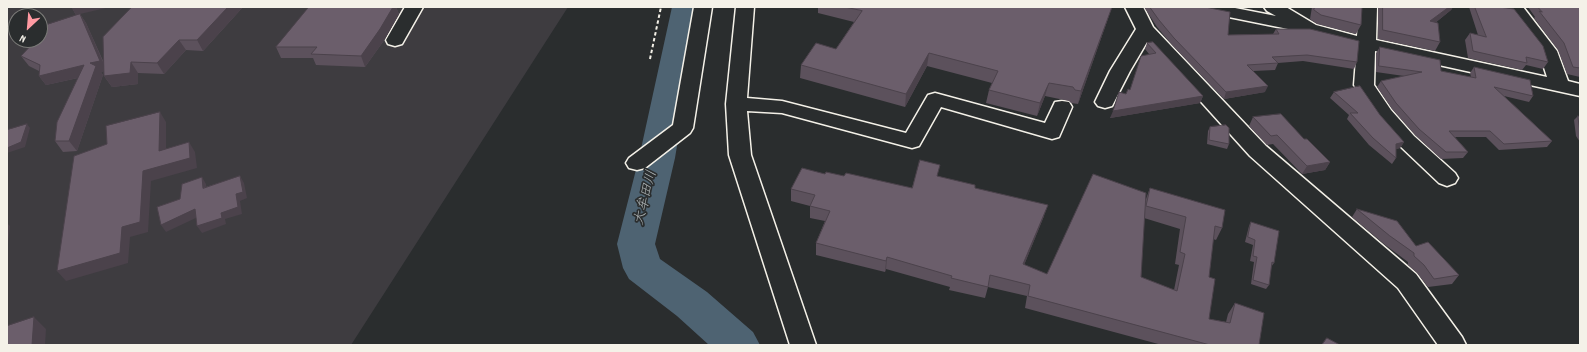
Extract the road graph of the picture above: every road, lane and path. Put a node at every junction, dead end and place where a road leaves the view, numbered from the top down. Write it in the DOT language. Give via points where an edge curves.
graph roads {
  1 [pos="414,7"];
  2 [pos="661,7"];
  3 [pos="703,7"];
  4 [pos="745,7"];
  5 [pos="1134,7"];
  6 [pos="1204,7"];
  7 [pos="1273,7"];
  8 [pos="1368,7"];
  9 [pos="1514,7"];
  10 [pos="1145,29"];
  11 [pos="1310,29"];
  12 [pos="395,40"];
  13 [pos="1365,43"];
  14 [pos="650,59"];
  15 [pos="1560,85"];
  16 [pos="1580,90"];
  17 [pos="1105,102"];
  18 [pos="736,104"];
  19 [pos="1062,107"];
  20 [pos="637,163"];
  21 [pos="1446,178"];
  22 [pos="803,345"];
  23 [pos="1453,345"];
  1 -- 12 [label="street"];
  2 -- 14 [label="path"];
  3 -- 20 [label="street" via="683,128"];
  4 -- 18 [label="street"];
  5 -- 10 [label="street"];
  6 -- 11 [label="street"];
  7 -- 11 [label="street"];
  8 -- 13 [label="street"];
  9 -- 15 [label="street" via="1548,50"];
  10 -- 17 [label="street" via="1120,70"];
  10 -- 23 [label="street" via="1258,151 1407,281"];
  11 -- 13 [label="street"];
  13 -- 15 [label="street"];
  13 -- 21 [label="street" via="1364,85 1407,141"];
  15 -- 16 [label="street"];
  18 -- 19 [label="street" via="782,107 912,141 935,99 1052,132"];
  18 -- 22 [label="street" via="740,154"];
}
